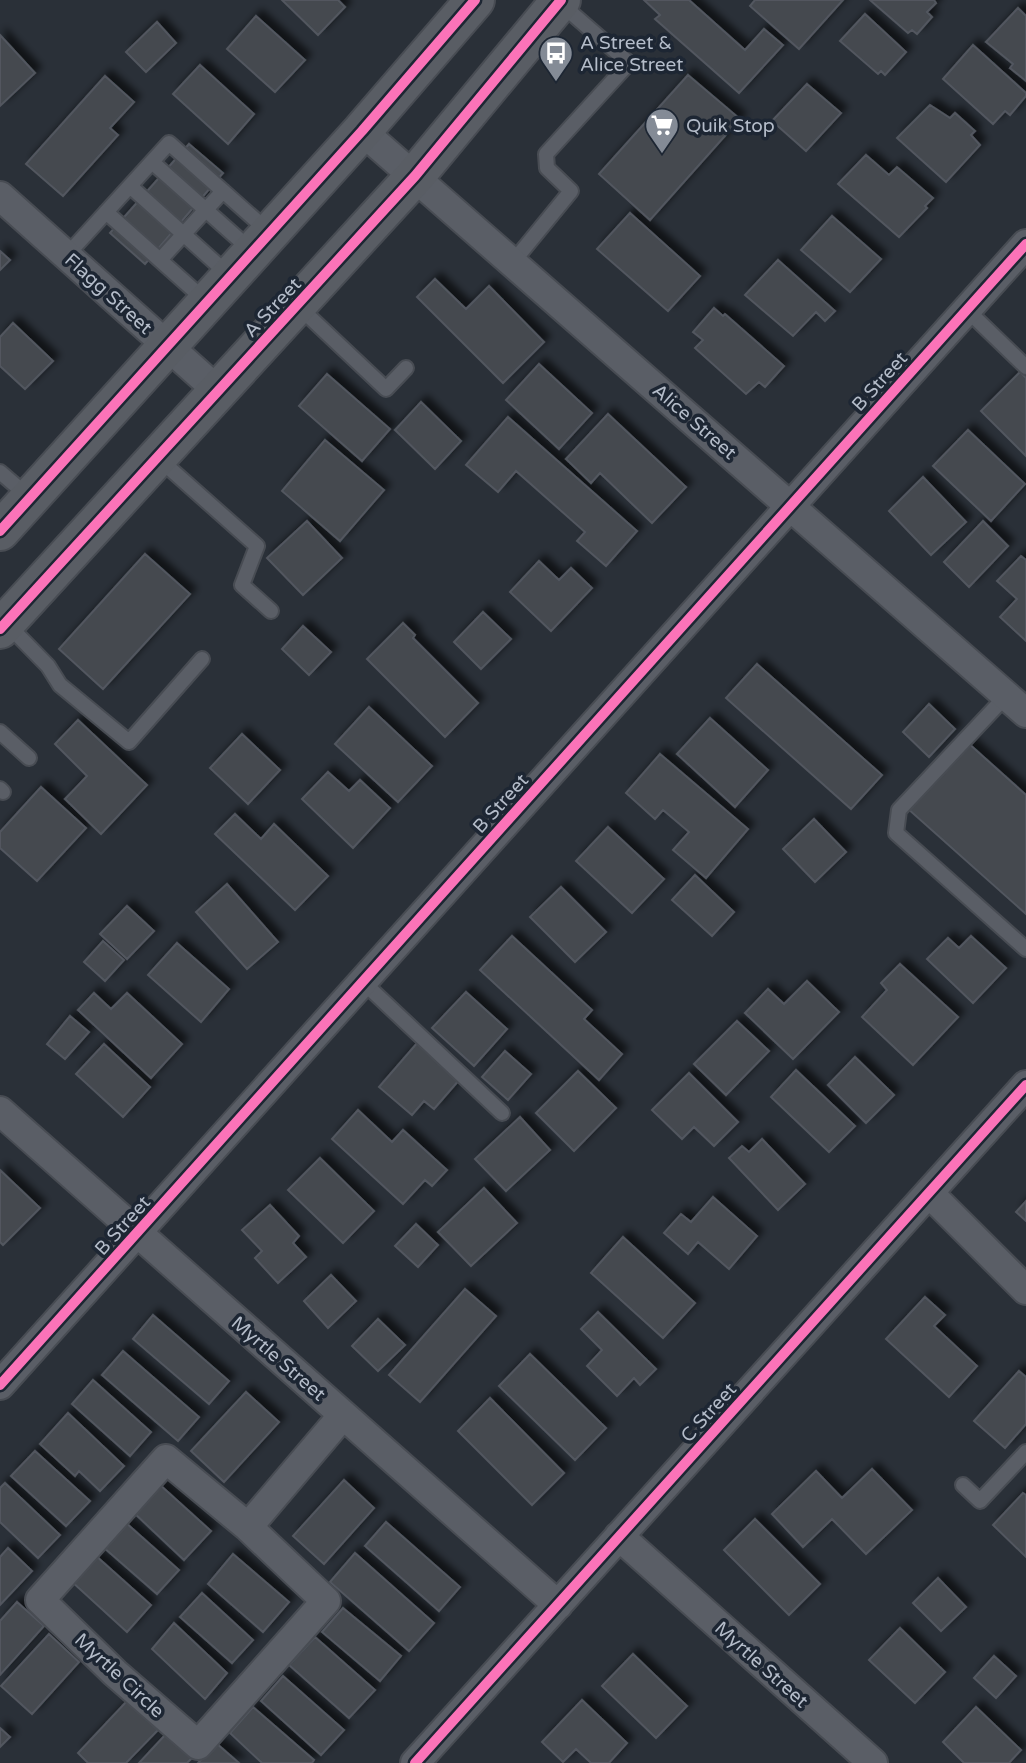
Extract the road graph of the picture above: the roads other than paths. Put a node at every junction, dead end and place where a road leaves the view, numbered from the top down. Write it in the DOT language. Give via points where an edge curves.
graph roads {
  1 [pos="475,0"];
  2 [pos="560,1"];
  3 [pos="362,131"];
  4 [pos="152,162"];
  5 [pos="415,177"];
  6 [pos="130,186"];
  7 [pos="223,191"];
  8 [pos="0,196"];
  9 [pos="206,210"];
  10 [pos="106,212"];
  11 [pos="184,234"];
  12 [pos="1026,244"];
  13 [pos="67,256"];
  14 [pos="160,260"];
  15 [pos="513,262"];
  16 [pos="240,266"];
  17 [pos="297,305"];
  18 [pos="967,310"];
  19 [pos="168,346"];
  20 [pos="1026,367"];
  21 [pos="406,368"];
  22 [pos="218,391"];
  23 [pos="157,457"];
  24 [pos="0,472"];
  25 [pos="30,498"];
  26 [pos="790,505"];
  27 [pos="0,531"];
  28 [pos="271,611"];
  29 [pos="3,626"];
  30 [pos="202,659"];
  31 [pos="1016,704"];
  32 [pos="0,732"];
  33 [pos="29,758"];
  34 [pos="1026,949"];
  35 [pos="363,982"];
  36 [pos="1026,1085"];
  37 [pos="0,1111"];
  38 [pos="502,1113"];
  39 [pos="929,1193"];
  40 [pos="138,1234"];
  41 [pos="1026,1290"];
  42 [pos="0,1385"];
  43 [pos="343,1415"];
  44 [pos="1026,1452"];
  45 [pos="963,1485"];
  46 [pos="248,1527"];
  47 [pos="619,1536"];
  48 [pos="558,1605"];
  49 [pos="415,1763"];
  50 [pos="873,1763"];
  1 -- 3 [label="main road"];
  2 -- 5 [label="main road, A Street"];
  2 -- 15 [label="lane" via="629,63 546,154 547,168 571,191"];
  3 -- 5 [label="street, Alice Street"];
  3 -- 16 [label="main road"];
  4 -- 6 [label="lane"];
  4 -- 7 [label="lane" via="169,143"];
  4 -- 9 [label="lane"];
  5 -- 15 [label="street, Alice Street"];
  5 -- 17 [label="main road, A Street"];
  6 -- 10 [label="lane"];
  6 -- 11 [label="lane"];
  7 -- 9 [label="lane"];
  7 -- 16 [label="lane"];
  8 -- 13 [label="street, Flagg Street"];
  9 -- 11 [label="lane"];
  9 -- 16 [label="lane"];
  10 -- 13 [label="lane"];
  10 -- 14 [label="lane"];
  11 -- 14 [label="lane"];
  11 -- 16 [label="lane"];
  12 -- 18 [label="street, B Street"];
  13 -- 19 [label="street, Flagg Street"];
  14 -- 16 [label="lane"];
  15 -- 26 [label="street, Alice Street"];
  16 -- 19 [label="main road"];
  17 -- 21 [label="lane" via="386,389"];
  17 -- 22 [label="main road, A Street"];
  18 -- 20 [label="lane"];
  18 -- 26 [label="street, B Street"];
  19 -- 22 [label="street, Flagg Street"];
  19 -- 25 [label="main road"];
  22 -- 23 [label="main road, A Street"];
  23 -- 28 [label="lane" via="257,547 242,585"];
  23 -- 29 [label="main road, A Street"];
  24 -- 25 [label="lane"];
  25 -- 27 [label="main road"];
  26 -- 31 [label="street, Alice Street"];
  26 -- 35 [label="street, B Street"];
  29 -- 30 [label="lane" via="48,666 60,685 129,743"];
  31 -- 34 [label="lane" via="900,810 896,833"];
  32 -- 33 [label="lane"];
  35 -- 38 [label="lane"];
  35 -- 40 [label="street, B Street"];
  36 -- 39 [label="street, C Street"];
  37 -- 40 [label="street, Myrtle Street"];
  39 -- 41 [label="street"];
  39 -- 47 [label="street, C Street"];
  40 -- 42 [label="street, B Street"];
  40 -- 43 [label="street, Myrtle Street"];
  43 -- 46 [label="street"];
  43 -- 48 [label="street, Myrtle Street"];
  44 -- 45 [label="lane" via="981,1502"];
  46 -- 46 [label="street, Myrtle Circle" via="166,1459 40,1601 198,1745 326,1601"];
  47 -- 48 [label="street, C Street"];
  47 -- 50 [label="street, Myrtle Street"];
  48 -- 49 [label="street, C Street"];
}
